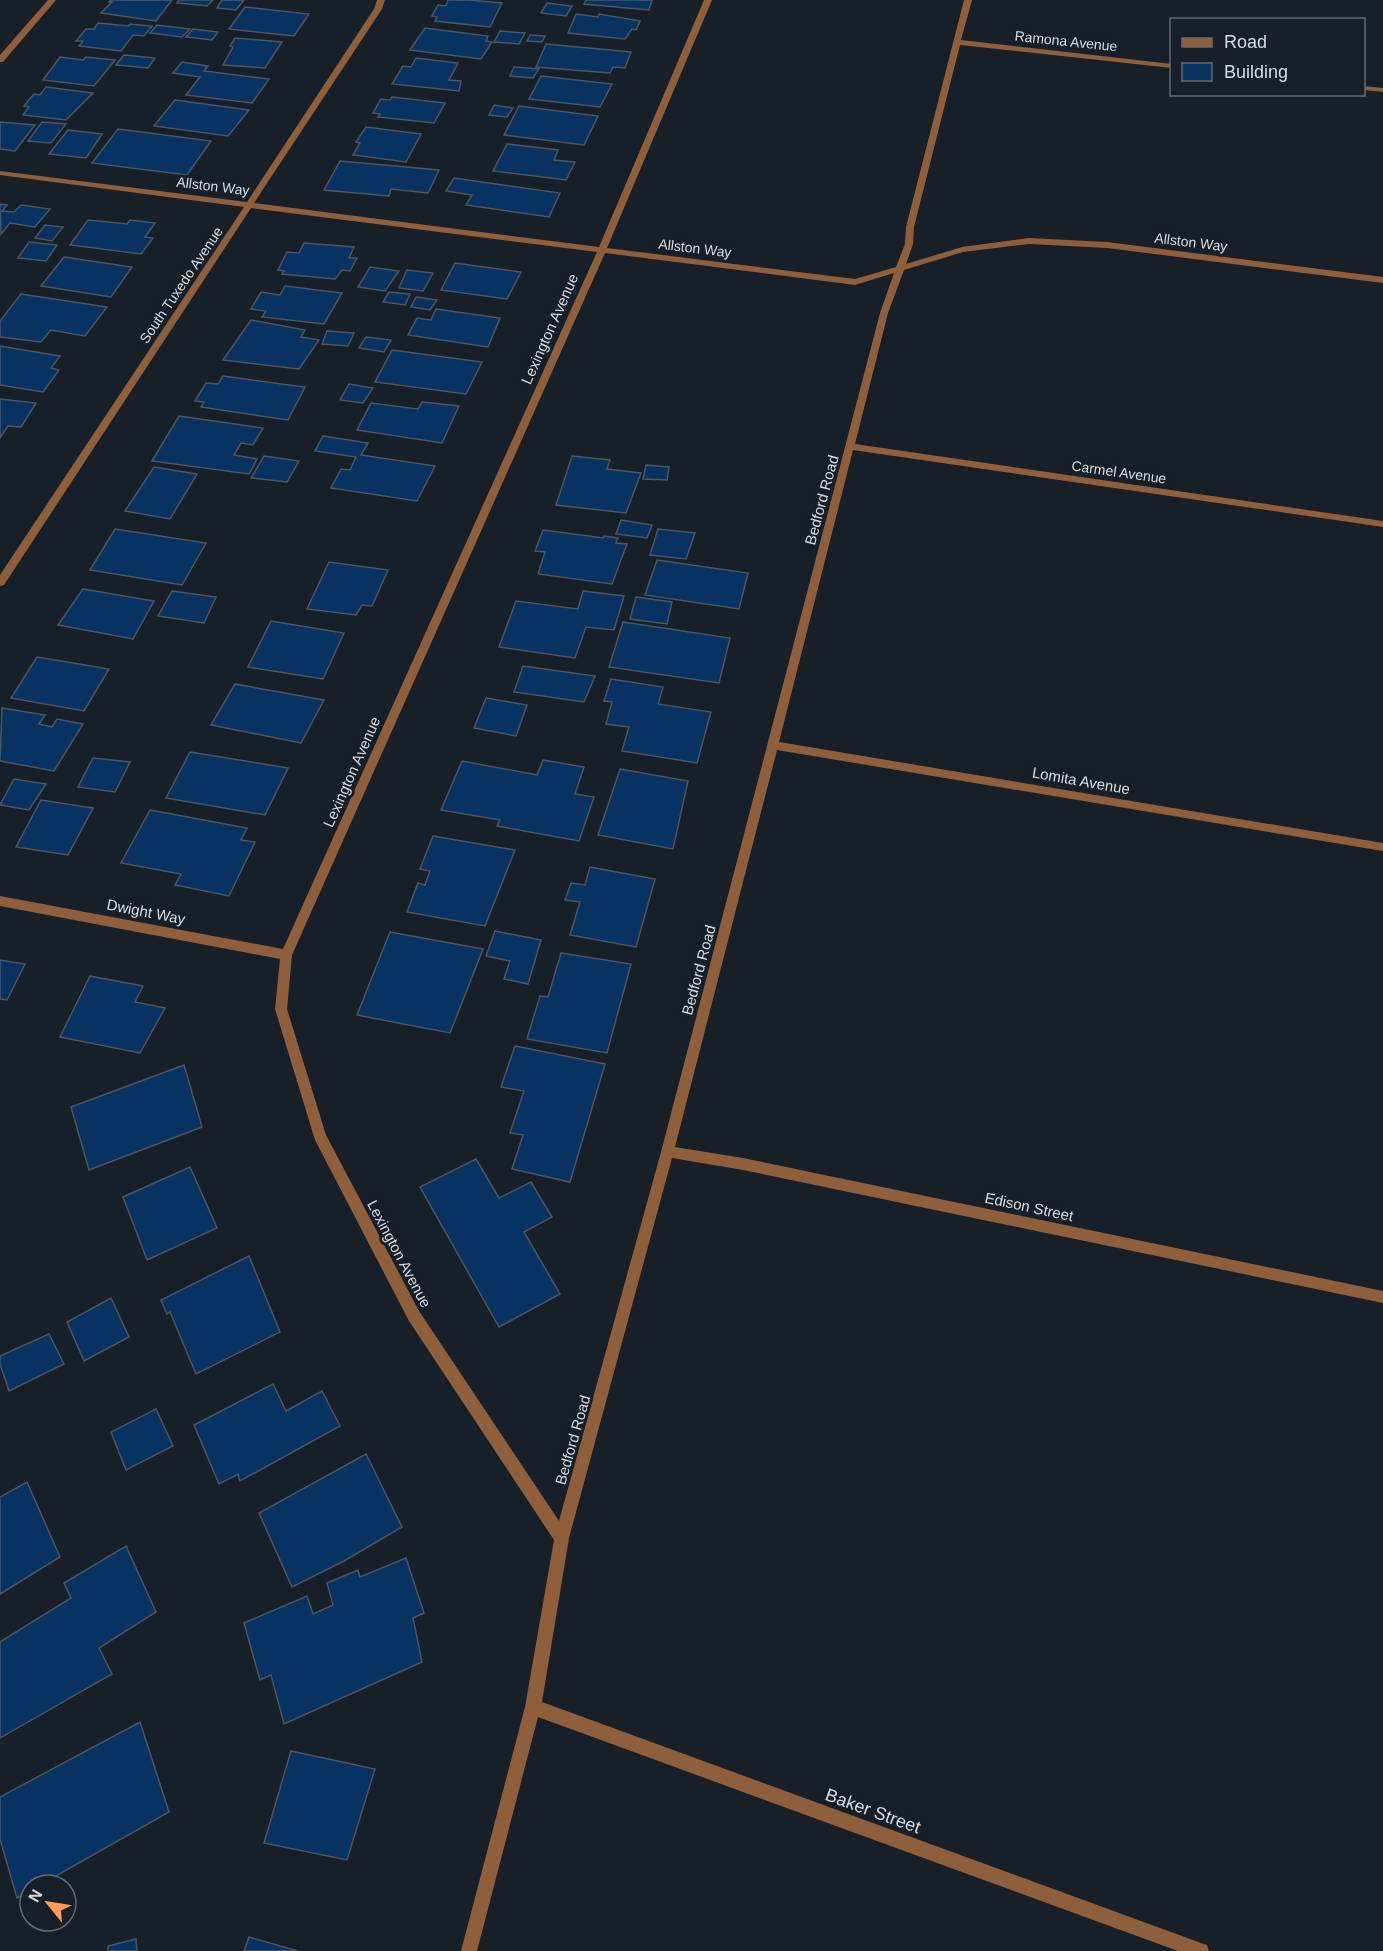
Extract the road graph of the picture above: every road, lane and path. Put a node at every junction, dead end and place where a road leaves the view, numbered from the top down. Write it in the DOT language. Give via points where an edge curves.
graph roads {
  1 [pos="52,0"];
  2 [pos="381,0"];
  3 [pos="708,0"];
  4 [pos="968,0"];
  5 [pos="957,42"];
  6 [pos="0,60"];
  7 [pos="1170,66"];
  8 [pos="1365,88"];
  9 [pos="1383,90"];
  10 [pos="0,173"];
  11 [pos="251,204"];
  12 [pos="602,250"];
  13 [pos="901,269"];
  14 [pos="1383,280"];
  15 [pos="851,447"];
  16 [pos="1383,524"];
  17 [pos="0,583"];
  18 [pos="773,745"];
  19 [pos="1383,848"];
  20 [pos="0,901"];
  21 [pos="286,955"];
  22 [pos="667,1152"];
  23 [pos="1383,1297"];
  24 [pos="561,1538"];
  25 [pos="533,1707"];
  26 [pos="469,1951"];
  27 [pos="1201,1951"];
  1 -- 6 [label="street"];
  2 -- 11 [label="street, South Tuxedo Avenue"];
  3 -- 12 [label="street, Lexington Avenue"];
  4 -- 5 [label="street, Bedford Road"];
  5 -- 7 [label="street, Ramona Avenue"];
  5 -- 13 [label="street, Bedford Road"];
  8 -- 9 [label="street"];
  10 -- 11 [label="street, Allston Way"];
  11 -- 12 [label="street, Allston Way"];
  11 -- 17 [label="street, South Tuxedo Avenue"];
  12 -- 13 [label="street, Allston Way" via="855,282"];
  12 -- 21 [label="street, Lexington Avenue"];
  13 -- 14 [label="street, Allston Way" via="963,250 1003,243 1060,241"];
  13 -- 15 [label="street, Bedford Road" via="884,313"];
  15 -- 16 [label="street, Carmel Avenue"];
  15 -- 18 [label="street, Bedford Road"];
  18 -- 19 [label="street, Lomita Avenue"];
  18 -- 22 [label="street, Bedford Road"];
  20 -- 21 [label="street, Dwight Way"];
  21 -- 24 [label="street, Lexington Avenue" via="281,1009 320,1136 414,1316"];
  22 -- 23 [label="street, Edison Street" via="742,1164"];
  22 -- 24 [label="street, Bedford Road"];
  24 -- 25 [label="street, Bedford Road"];
  25 -- 26 [label="street, Bedford Road"];
  25 -- 27 [label="street, Baker Street"];
}
